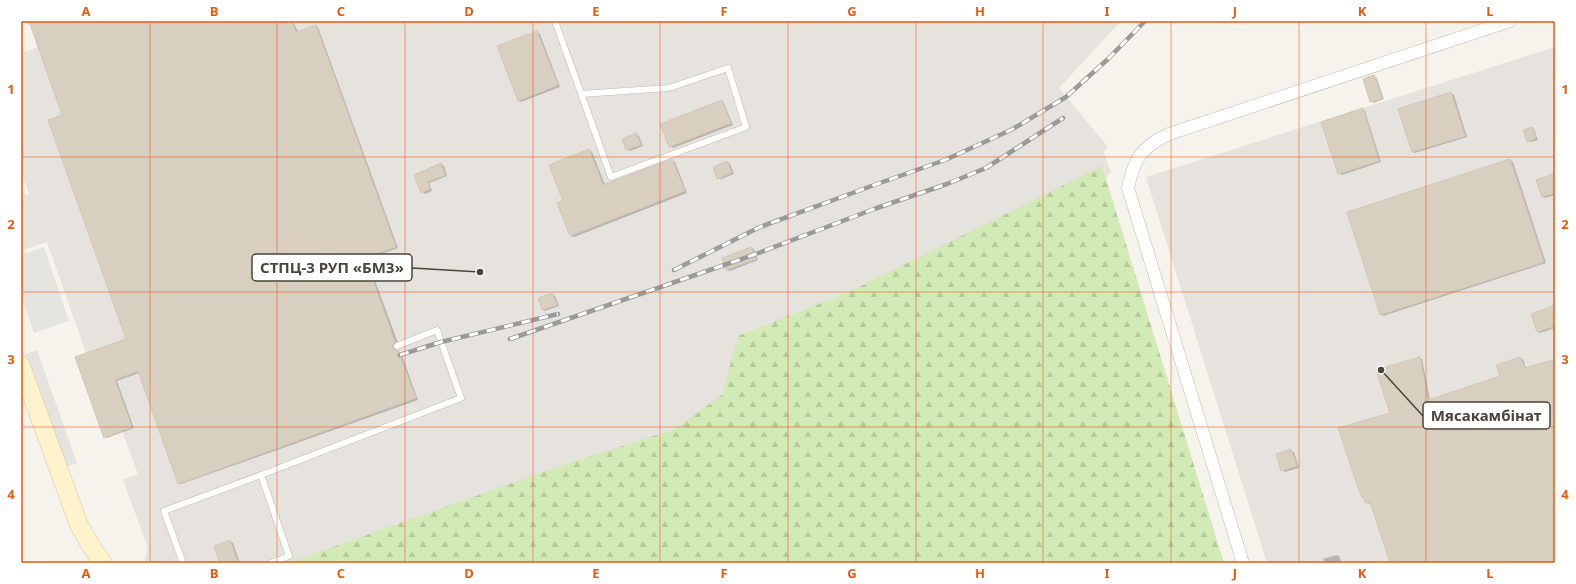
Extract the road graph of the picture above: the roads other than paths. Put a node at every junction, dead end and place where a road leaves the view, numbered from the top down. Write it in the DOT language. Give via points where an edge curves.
graph roads {
  1 [pos="555,21"];
  2 [pos="1510,21"];
  3 [pos="581,94"];
  4 [pos="397,346"];
  5 [pos="21,366"];
  6 [pos="261,475"];
  7 [pos="102,563"];
  8 [pos="183,563"];
  9 [pos="271,563"];
  10 [pos="1243,563"];
  1 -- 3 [label="lane"];
  2 -- 10 [label="street" via="1169,134 1154,141 1140,154 1132,168 1128,188"];
  3 -- 3 [label="lane" via="611,176 746,127 728,68 669,88"];
  4 -- 6 [label="lane" via="437,330 461,398"];
  5 -- 7 [label="street" via="80,525"];
  6 -- 8 [label="lane" via="164,512"];
  6 -- 9 [label="lane" via="290,556"];
}
